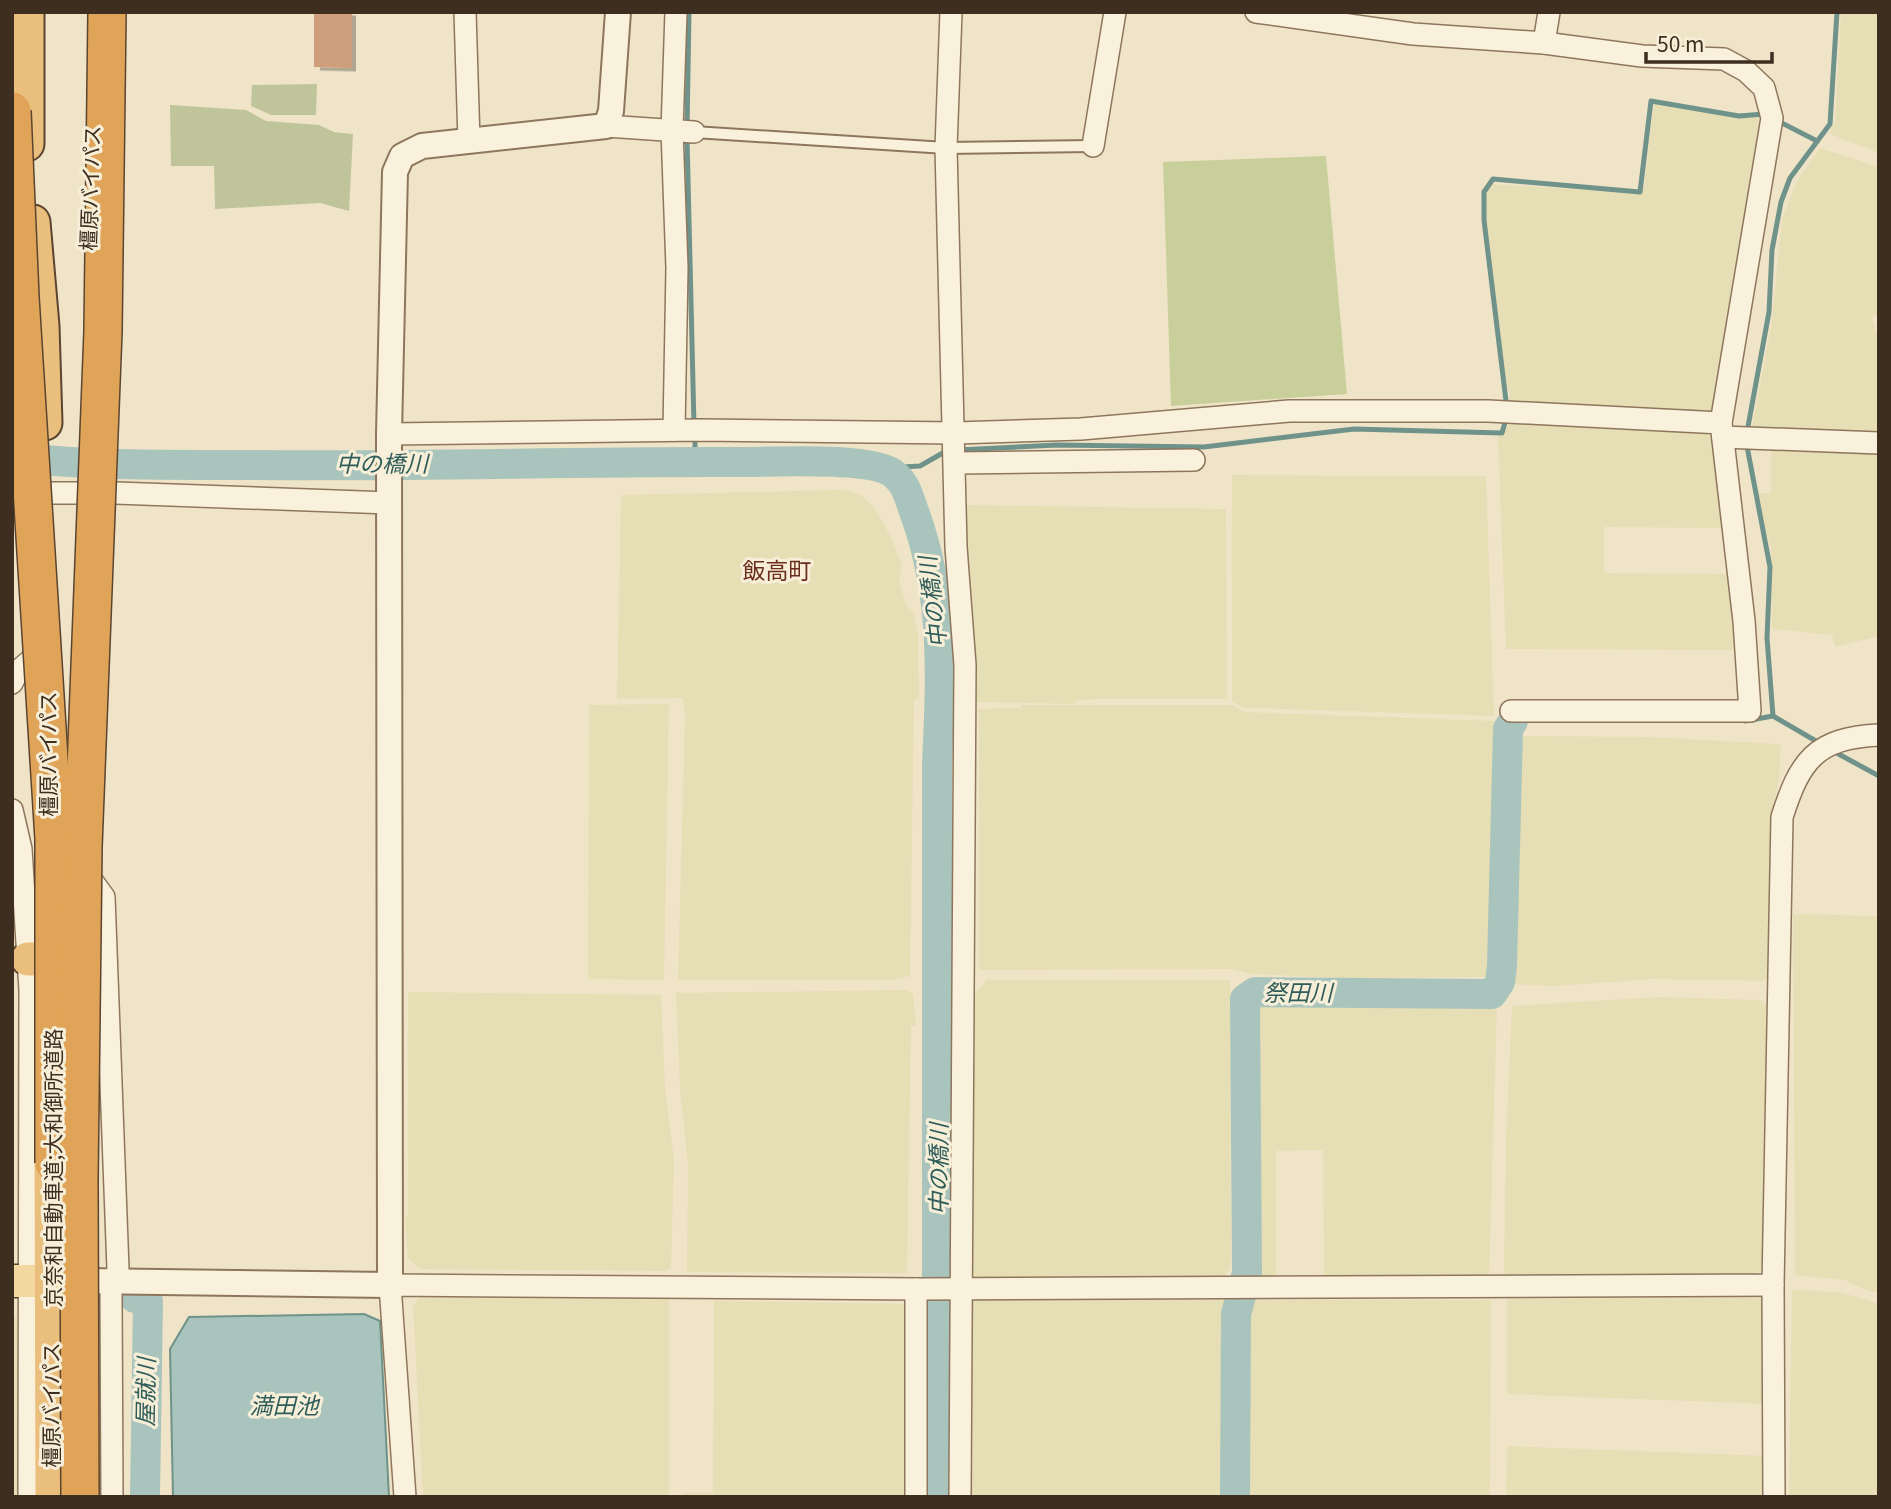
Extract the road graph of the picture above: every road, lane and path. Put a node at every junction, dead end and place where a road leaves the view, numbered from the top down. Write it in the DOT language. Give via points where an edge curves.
graph roads {
  1 [pos="27,12"];
  2 [pos="94,12"];
  3 [pos="107,12"];
  4 [pos="465,12"];
  5 [pos="618,12"];
  6 [pos="676,12"];
  7 [pos="951,12"];
  8 [pos="1115,12"];
  9 [pos="1256,12"];
  10 [pos="1413,12"];
  11 [pos="1549,12"];
  12 [pos="1413,34"];
  13 [pos="1544,43"];
  14 [pos="12,111"];
  15 [pos="606,126"];
  16 [pos="682,131"];
  17 [pos="469,141"];
  18 [pos="1093,146"];
  19 [pos="946,148"];
  20 [pos="686,430"];
  21 [pos="1722,430"];
  22 [pos="1879,443"];
  23 [pos="1081,444"];
  24 [pos="389,445"];
  25 [pos="956,448"];
  26 [pos="1194,460"];
  27 [pos="81,488"];
  28 [pos="47,489"];
  29 [pos="12,493"];
  30 [pos="389,496"];
  31 [pos="48,644"];
  32 [pos="12,683"];
  33 [pos="1511,710"];
  34 [pos="1879,735"];
  35 [pos="12,810"];
  36 [pos="73,851"];
  37 [pos="39,959"];
  38 [pos="58,1281"];
  39 [pos="390,1285"];
  40 [pos="1773,1285"];
  41 [pos="959,1288"];
  42 [pos="918,1289"];
  43 [pos="29,1497"];
  44 [pos="54,1497"];
  45 [pos="83,1497"];
  46 [pos="111,1497"];
  47 [pos="405,1497"];
  48 [pos="916,1497"];
  49 [pos="960,1497"];
  50 [pos="1774,1497"];
  1 -- 28 [label="highway, 橿原バイパス" via="26,135 42,326"];
  2 -- 27 [label="highway, 橿原バイパス"];
  3 -- 36 [label="highway, bridge" via="103,331"];
  4 -- 17 [label="street"];
  5 -- 15 [label="street"];
  6 -- 16 [label="street"];
  7 -- 19 [label="street"];
  8 -- 18 [label="street"];
  9 -- 12 [label="street"];
  10 -- 12 [label="street"];
  11 -- 13 [label="street"];
  12 -- 13 [label="street"];
  13 -- 21 [label="street" via="1642,56 1724,59 1764,88 1772,118"];
  14 -- 36 [label="highway, bridge" via="26,407"];
  15 -- 16 [label="street"];
  15 -- 17 [label="street"];
  16 -- 19 [label="lane"];
  16 -- 20 [label="street" via="677,268"];
  17 -- 24 [label="street" via="422,146 402,156 396,172"];
  18 -- 19 [label="lane"];
  19 -- 25 [label="street"];
  20 -- 24 [label="street"];
  20 -- 25 [label="street"];
  21 -- 22 [label="street"];
  21 -- 23 [label="street" via="1488,411 1289,411"];
  21 -- 33 [label="street" via="1750,711"];
  23 -- 25 [label="street"];
  23 -- 25 [label="street"];
  23 -- 26 [label="street"];
  24 -- 30 [label="street"];
  25 -- 41 [label="street" via="956,547 965,665"];
  27 -- 28 [label="street"];
  27 -- 30 [label="street"];
  27 -- 36 [label="highway, 橿原バイパス"];
  28 -- 29 [label="street"];
  28 -- 31 [label="highway, 橿原バイパス"];
  30 -- 39 [label="street"];
  31 -- 32 [label="street" via="18,671"];
  31 -- 37 [label="highway, 橿原バイパス"];
  34 -- 40 [label="street" via="1841,741 1818,751 1800,769 1782,817"];
  35 -- 37 [label="street"];
  36 -- 38 [label="highway, 橿原バイパス"];
  36 -- 44 [label="highway, 京奈和自動車道;大和御所道路, bridge"];
  36 -- 45 [label="highway, 京奈和自動車道;大和御所道路, bridge"];
  37 -- 38 [label="highway, 橿原バイパス" via="40,1195"];
  38 -- 39 [label="street"];
  38 -- 43 [label="street"];
  38 -- 44 [label="highway, 橿原バイパス"];
  38 -- 45 [label="highway, 橿原バイパス"];
  38 -- 46 [label="street" via="111,1292"];
  39 -- 42 [label="street"];
  39 -- 47 [label="street"];
  40 -- 41 [label="street"];
  40 -- 50 [label="street"];
  41 -- 42 [label="street"];
  41 -- 49 [label="street"];
  42 -- 48 [label="street"];
}
